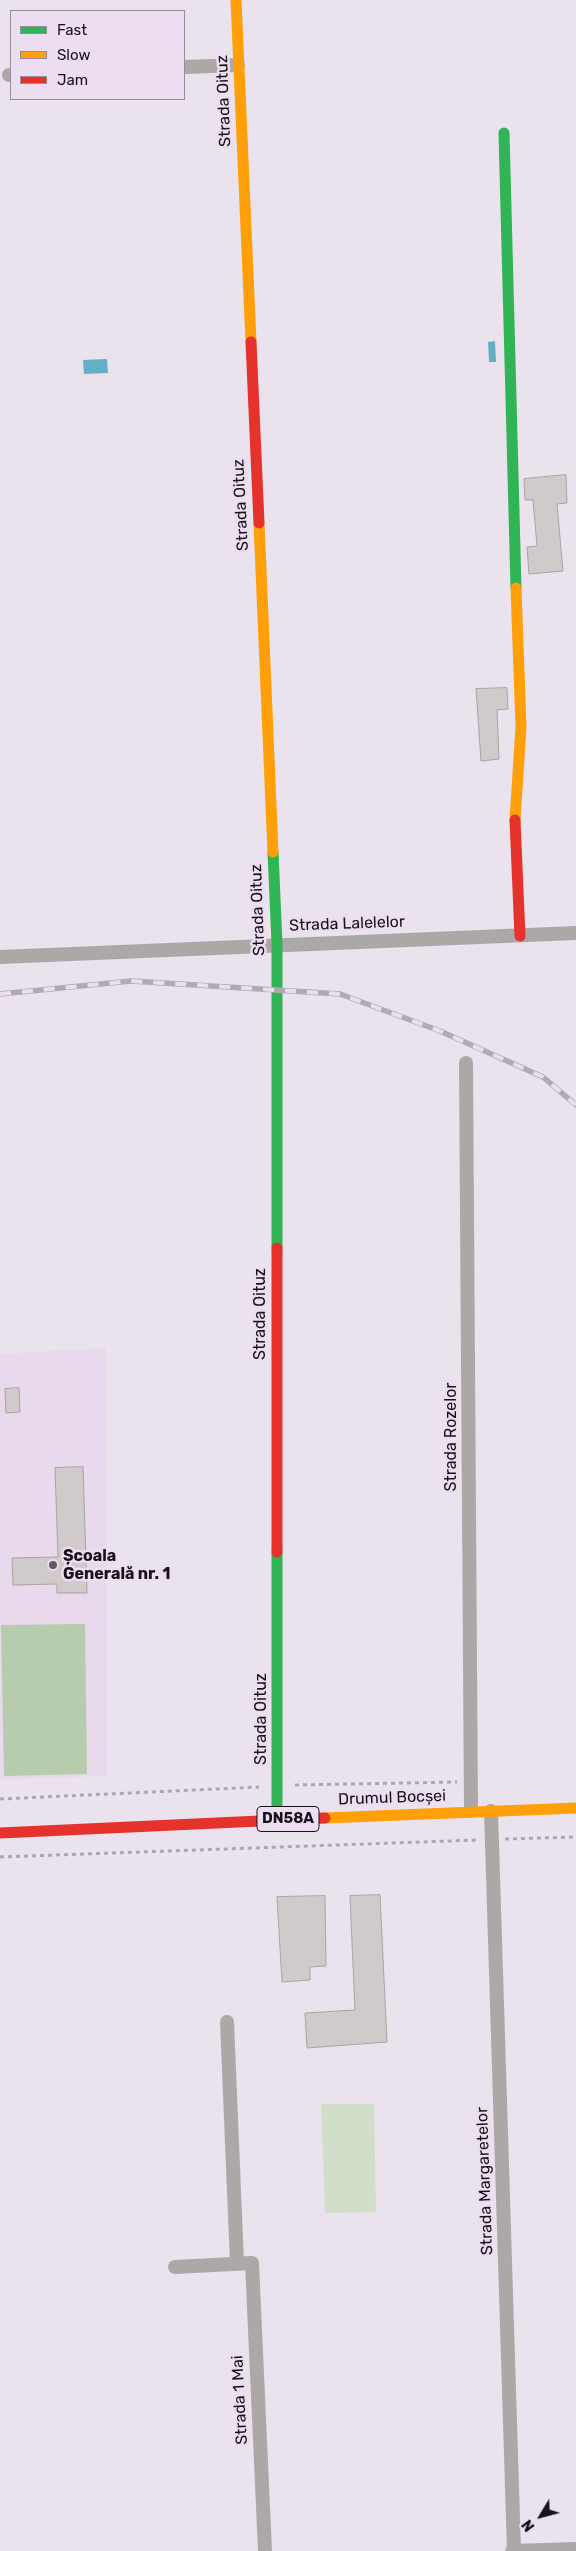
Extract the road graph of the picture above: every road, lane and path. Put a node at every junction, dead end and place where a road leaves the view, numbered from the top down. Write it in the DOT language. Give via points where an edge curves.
graph roads {
  1 [pos="236,0"];
  2 [pos="238,65"];
  3 [pos="185,67"];
  4 [pos="504,133"];
  5 [pos="576,933"];
  6 [pos="520,936"];
  7 [pos="277,944"];
  8 [pos="0,957"];
  9 [pos="466,1063"];
  10 [pos="470,1782"];
  11 [pos="277,1786"];
  12 [pos="0,1799"];
  13 [pos="576,1808"];
  14 [pos="471,1811"];
  15 [pos="491,1811"];
  16 [pos="278,1820"];
  17 [pos="0,1834"];
  18 [pos="576,1837"];
  19 [pos="509,1838"];
  20 [pos="451,1841"];
  21 [pos="0,1858"];
  22 [pos="227,2022"];
  23 [pos="237,2263"];
  24 [pos="175,2267"];
  25 [pos="576,2549"];
  26 [pos="265,2551"];
  27 [pos="514,2551"];
  1 -- 2 [label="street, Strada Oituz"];
  2 -- 3 [label="street"];
  2 -- 7 [label="street, Strada Oituz"];
  4 -- 6 [label="street" via="521,727 515,819"];
  5 -- 6 [label="street, Strada Lalelelor"];
  6 -- 7 [label="street, Strada Lalelelor"];
  7 -- 8 [label="street, Strada Lalelelor"];
  7 -- 11 [label="street, Strada Oituz"];
  9 -- 10 [label="street, Strada Rozelor"];
  10 -- 11 [label="path"];
  10 -- 14 [label="street, Strada Rozelor"];
  11 -- 12 [label="path"];
  11 -- 16 [label="street, Strada Oituz"];
  13 -- 15 [label="street, Drumul Bocșei / DN58A"];
  14 -- 15 [label="street, Drumul Bocșei / DN58A"];
  14 -- 16 [label="street, Drumul Bocșei / DN58A"];
  15 -- 27 [label="street, Strada Margaretelor"];
  16 -- 17 [label="street, Drumul Bocșei / DN58A"];
  18 -- 19 [label="path"];
  20 -- 21 [label="path"];
  22 -- 23 [label="street"];
  23 -- 24 [label="street"];
  23 -- 26 [label="street, Strada 1 Mai" via="252,2262"];
  25 -- 27 [label="street"];
}
